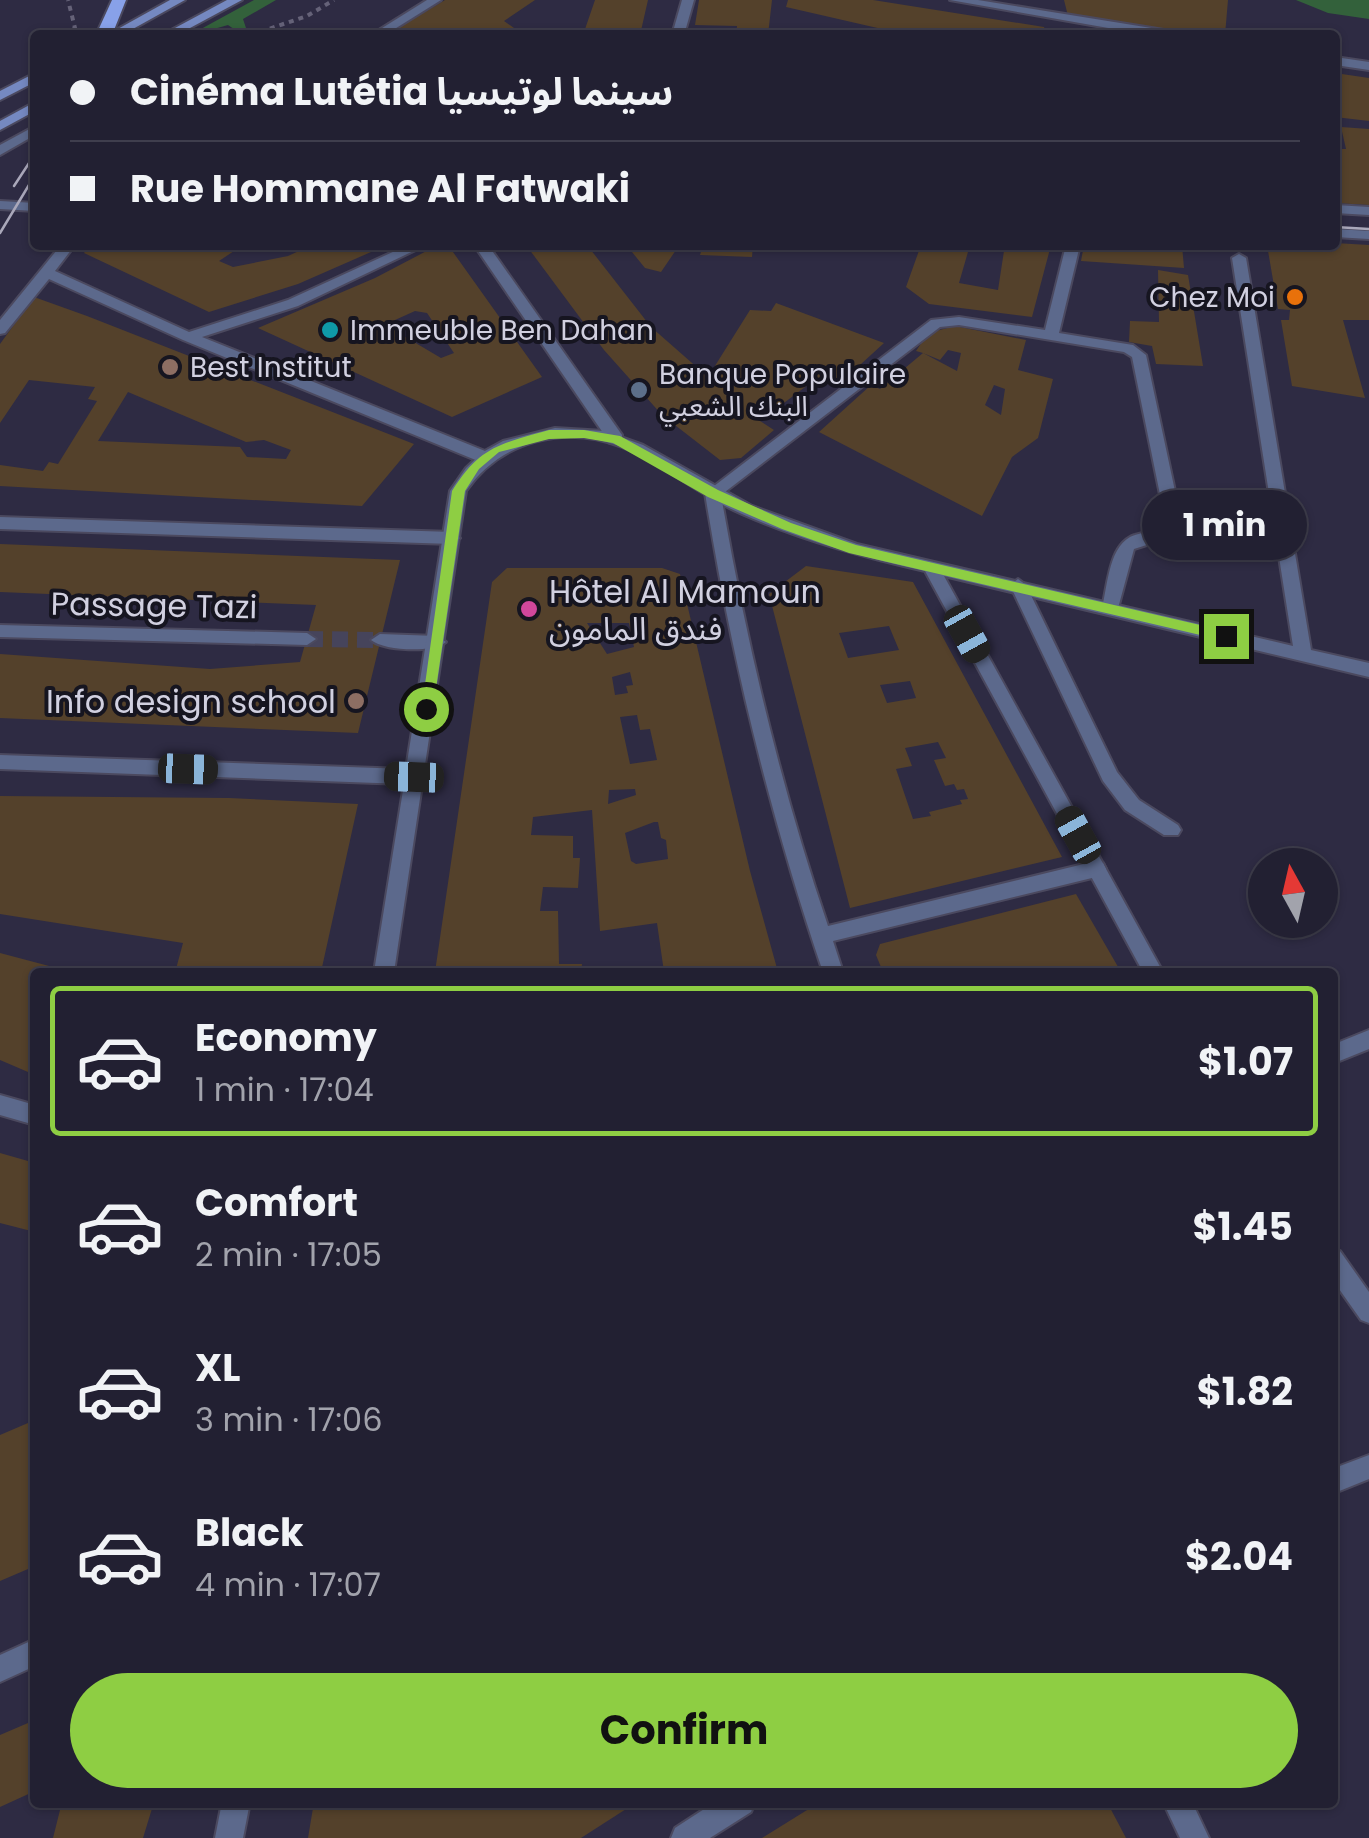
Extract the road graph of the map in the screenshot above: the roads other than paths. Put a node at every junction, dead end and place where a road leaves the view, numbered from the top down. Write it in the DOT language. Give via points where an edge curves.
graph roads {
  1 [pos="120,0"];
  2 [pos="179,0"];
  3 [pos="236,0"];
  4 [pos="435,0"];
  5 [pos="688,0"];
  6 [pos="956,0"];
  7 [pos="1057,0"];
  8 [pos="1064,18"];
  9 [pos="106,30"];
  10 [pos="122,30"];
  11 [pos="178,30"];
  12 [pos="385,30"];
  13 [pos="679,30"];
  14 [pos="1069,30"];
  15 [pos="1139,30"];
  16 [pos="1340,63"];
  17 [pos="1369,66"];
  18 [pos="30,79"];
  19 [pos="2,92"];
  20 [pos="30,109"];
  21 [pos="0,126"];
  22 [pos="30,133"];
  23 [pos="0,152"];
  24 [pos="0,206"];
  25 [pos="30,208"];
  26 [pos="1340,209"];
  27 [pos="1369,211"];
  28 [pos="1340,233"];
  29 [pos="1369,235"];
  30 [pos="64,250"];
  31 [pos="407,250"];
  32 [pos="484,250"];
  33 [pos="1072,250"];
  34 [pos="1239,258"];
  35 [pos="46,272"];
  36 [pos="0,330"];
  37 [pos="188,337"];
  38 [pos="1051,337"];
  39 [pos="616,439"];
  40 [pos="484,457"];
  41 [pos="713,494"];
  42 [pos="0,523"];
  43 [pos="452,538"];
  44 [pos="930,566"];
  45 [pos="1018,585"];
  46 [pos="1111,608"];
  47 [pos="0,631"];
  48 [pos="306,638"];
  49 [pos="380,640"];
  50 [pos="437,642"];
  51 [pos="1303,655"];
  52 [pos="1369,670"];
  53 [pos="0,762"];
  54 [pos="414,777"];
  55 [pos="1171,830"];
  56 [pos="1096,869"];
  57 [pos="821,936"];
  58 [pos="385,968"];
  59 [pos="833,968"];
  60 [pos="1151,968"];
  61 [pos="1369,1039"];
  62 [pos="1338,1052"];
  63 [pos="0,1106"];
  64 [pos="30,1114"];
  65 [pos="1338,1268"];
  66 [pos="1369,1312"];
  67 [pos="1369,1467"];
  68 [pos="1338,1480"];
  69 [pos="30,1654"];
  70 [pos="0,1668"];
  71 [pos="235,1808"];
  72 [pos="732,1808"];
  73 [pos="1180,1808"];
  74 [pos="229,1838"];
  75 [pos="686,1838"];
  76 [pos="1195,1838"];
  1 -- 9 [label="main road"];
  2 -- 10 [label="main road"];
  3 -- 11 [label="main road"];
  4 -- 12 [label="street"];
  5 -- 13 [label="street"];
  6 -- 8 [label="street"];
  7 -- 8 [label="street"];
  8 -- 14 [label="street"];
  8 -- 15 [label="street"];
  16 -- 17 [label="street"];
  18 -- 19 [label="main road"];
  20 -- 21 [label="main road"];
  22 -- 23 [label="street"];
  24 -- 25 [label="street"];
  26 -- 27 [label="street"];
  28 -- 29 [label="street"];
  30 -- 35 [label="street"];
  31 -- 37 [label="street" via="293,303"];
  32 -- 39 [label="street"];
  33 -- 38 [label="street"];
  34 -- 51 [label="street"];
  35 -- 36 [label="street"];
  35 -- 37 [label="street"];
  37 -- 40 [label="street"];
  38 -- 41 [label="street" via="960,320 936,323"];
  38 -- 46 [label="street" via="1139,355 1163,462 1172,531 1126,546"];
  39 -- 40 [label="street" via="535,437"];
  39 -- 41 [label="street"];
  40 -- 43 [label="street" via="458,491"];
  41 -- 44 [label="street" via="854,549"];
  41 -- 57 [label="street" via="737,626"];
  42 -- 43 [label="street"];
  43 -- 50 [label="street"];
  44 -- 45 [label="street"];
  44 -- 56 [label="street"];
  45 -- 46 [label="street"];
  45 -- 55 [label="street" via="1110,776 1132,806"];
  46 -- 51 [label="street"];
  47 -- 48 [label="street, Passage Tazi"];
  49 -- 50 [label="street"];
  50 -- 54 [label="street"];
  51 -- 52 [label="street"];
  53 -- 54 [label="street"];
  54 -- 58 [label="street"];
  56 -- 57 [label="street"];
  56 -- 60 [label="street"];
  57 -- 59 [label="street"];
  61 -- 62 [label="street"];
  63 -- 64 [label="street"];
  65 -- 66 [label="street"];
  67 -- 68 [label="street"];
  69 -- 70 [label="street"];
  71 -- 74 [label="street"];
  72 -- 75 [label="street"];
  73 -- 76 [label="street"];
}
